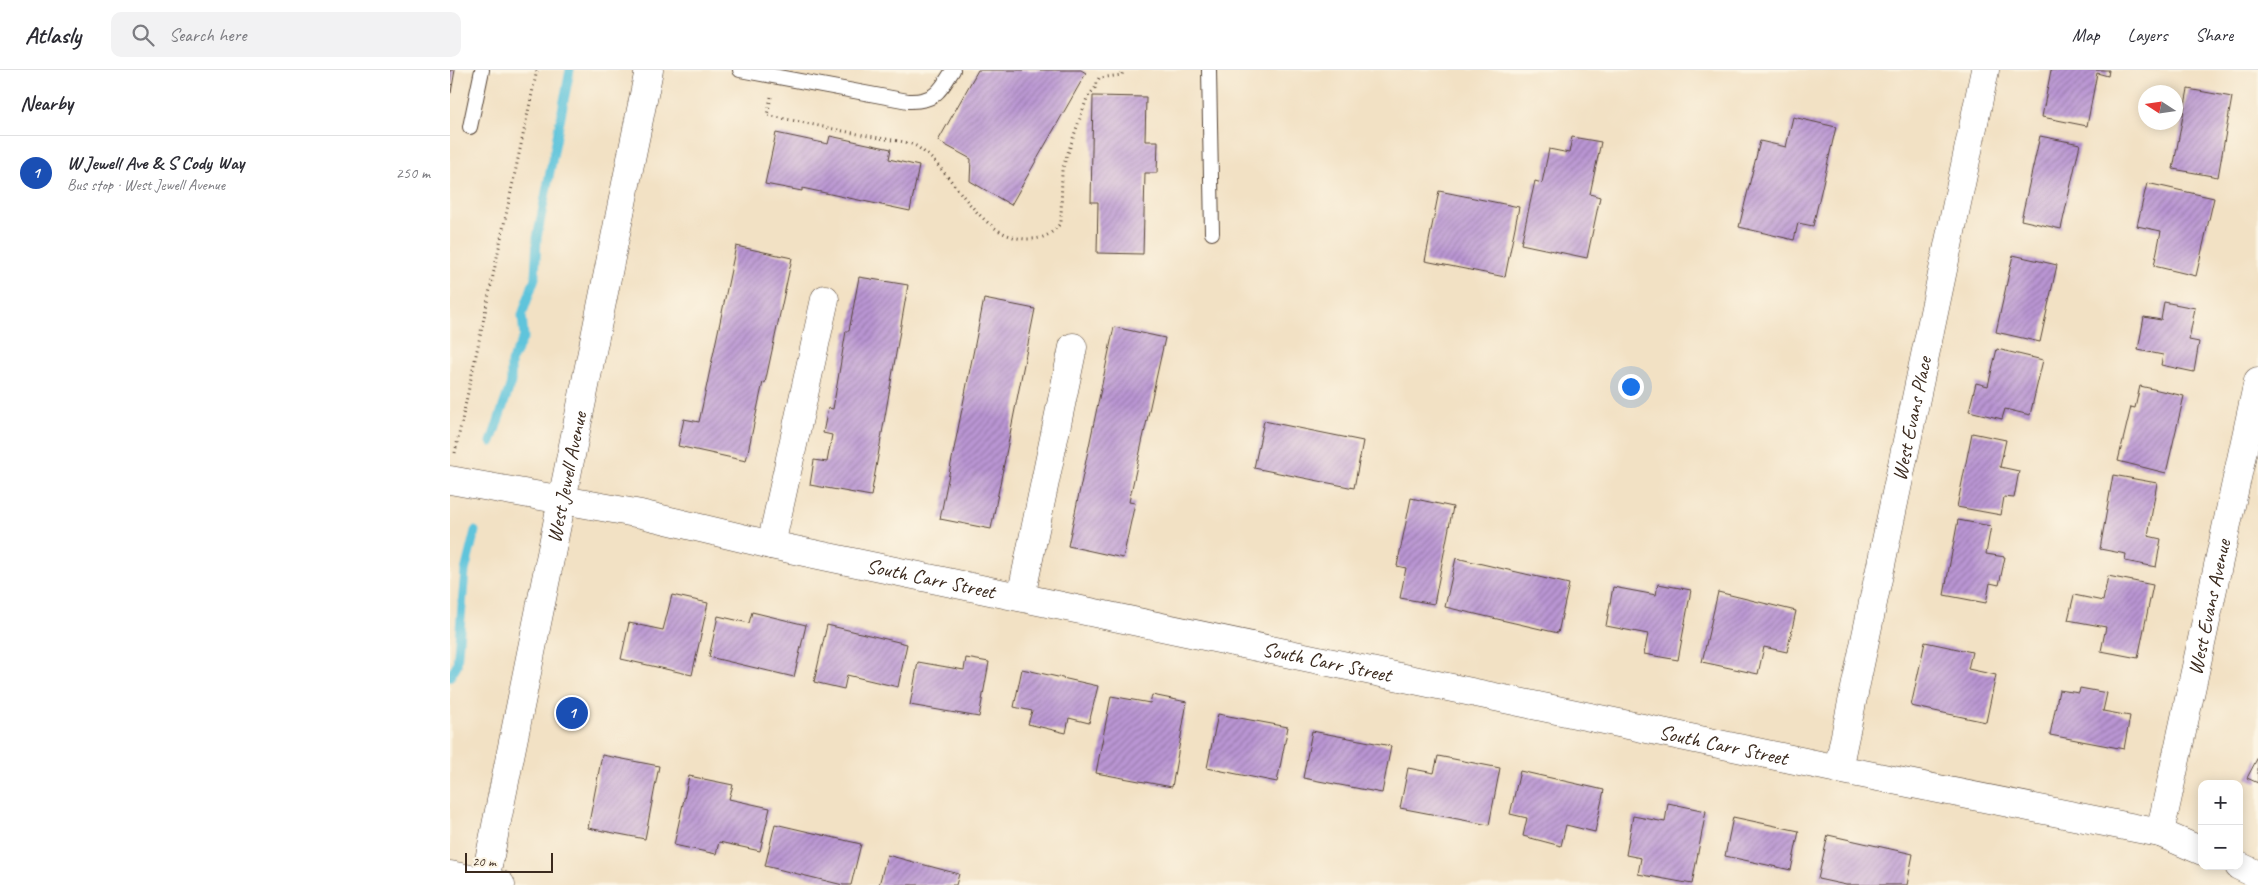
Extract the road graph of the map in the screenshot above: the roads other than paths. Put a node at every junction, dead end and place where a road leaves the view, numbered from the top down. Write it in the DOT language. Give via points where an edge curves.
graph roads {
  1 [pos="482,70"];
  2 [pos="649,70"];
  3 [pos="740,70"];
  4 [pos="953,70"];
  5 [pos="1209,70"];
  6 [pos="1985,70"];
  7 [pos="470,126"];
  8 [pos="1212,233"];
  9 [pos="825,299"];
  10 [pos="1072,347"];
  11 [pos="2258,381"];
  12 [pos="452,470"];
  13 [pos="563,500"];
  14 [pos="771,545"];
  15 [pos="1020,597"];
  16 [pos="1838,769"];
  17 [pos="2160,834"];
  18 [pos="2198,849"];
  19 [pos="2243,868"];
  20 [pos="450,875"];
  21 [pos="2258,876"];
  22 [pos="490,884"];
  1 -- 7 [label="lane"];
  2 -- 13 [label="street, West Jewell Avenue"];
  3 -- 4 [label="lane" via="923,102 934,96"];
  5 -- 8 [label="lane"];
  6 -- 16 [label="street, West Evans Place"];
  9 -- 14 [label="street"];
  10 -- 15 [label="street"];
  11 -- 17 [label="street, West Evans Avenue"];
  12 -- 13 [label="street, South Carr Street"];
  13 -- 14 [label="street, South Carr Street" via="641,514"];
  13 -- 22 [label="street, West Jewell Avenue"];
  14 -- 15 [label="street, South Carr Street"];
  15 -- 16 [label="street, South Carr Street"];
  16 -- 17 [label="street, South Carr Street"];
  17 -- 18 [label="street, South Carr Street"];
  19 -- 21 [label="street"];
  20 -- 22 [label="street"];
}
